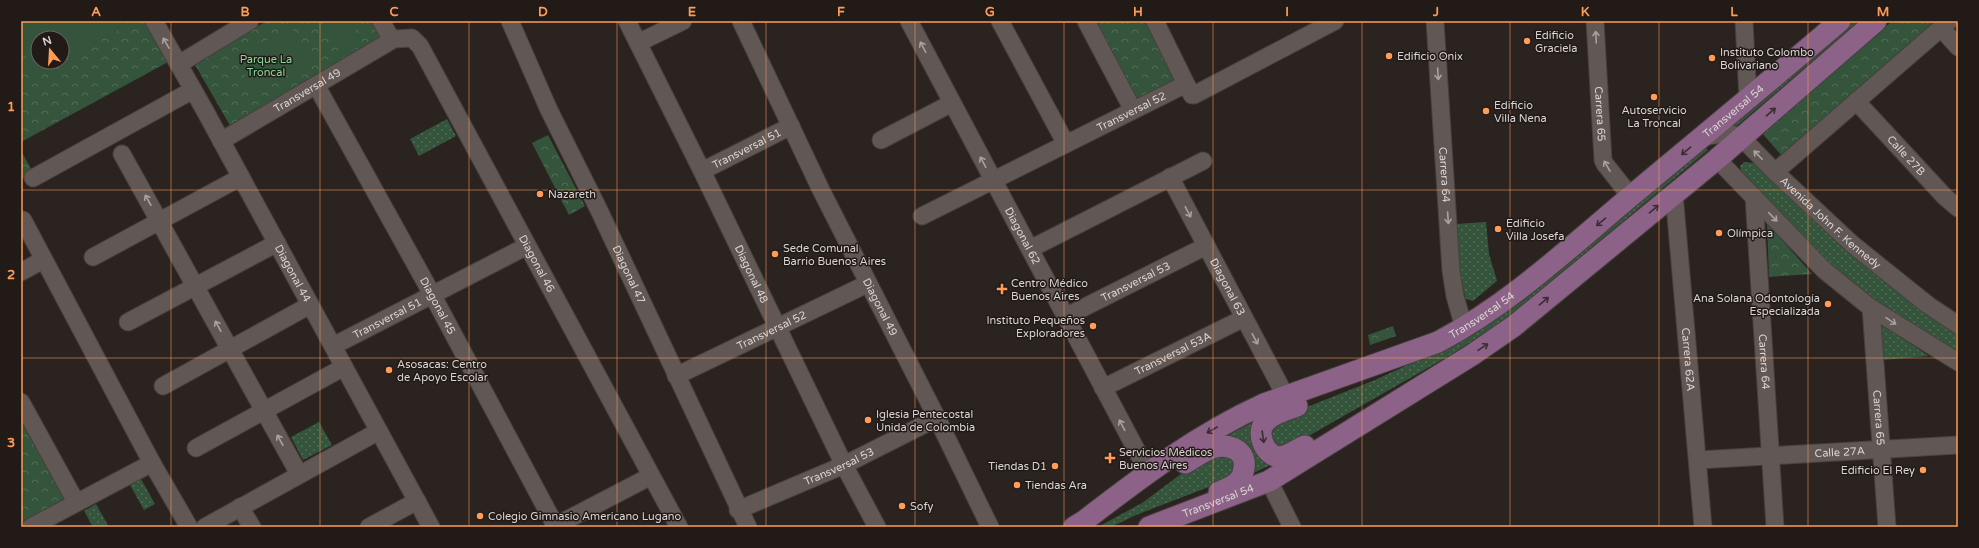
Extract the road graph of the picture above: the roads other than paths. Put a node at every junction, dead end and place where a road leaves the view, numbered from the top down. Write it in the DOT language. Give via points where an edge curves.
graph roads {
  1 [pos="154,21"];
  2 [pos="250,21"];
  3 [pos="381,21"];
  4 [pos="510,21"];
  5 [pos="627,21"];
  6 [pos="683,21"];
  7 [pos="741,21"];
  8 [pos="909,21"];
  9 [pos="1000,21"];
  10 [pos="1086,21"];
  11 [pos="1155,21"];
  12 [pos="1335,21"];
  13 [pos="1435,21"];
  14 [pos="1595,21"];
  15 [pos="1744,21"];
  16 [pos="1840,21"];
  17 [pos="1876,21"];
  18 [pos="1945,24"];
  19 [pos="394,39"];
  20 [pos="638,44"];
  21 [pos="1958,47"];
  22 [pos="179,64"];
  23 [pos="316,85"];
  24 [pos="1187,86"];
  25 [pos="193,90"];
  26 [pos="1748,99"];
  27 [pos="1856,101"];
  28 [pos="952,103"];
  29 [pos="1133,110"];
  30 [pos="791,126"];
  31 [pos="1703,137"];
  32 [pos="1741,137"];
  33 [pos="881,140"];
  34 [pos="221,141"];
  35 [pos="1066,144"];
  36 [pos="122,154"];
  37 [pos="1716,159"];
  38 [pos="1203,161"];
  39 [pos="702,171"];
  40 [pos="1775,172"];
  41 [pos="241,177"];
  42 [pos="1170,177"];
  43 [pos="33,178"];
  44 [pos="993,181"];
  45 [pos="1674,193"];
  46 [pos="1631,197"];
  47 [pos="1754,197"];
  48 [pos="1958,208"];
  49 [pos="922,216"];
  50 [pos="23,220"];
  51 [pos="160,221"];
  52 [pos="277,243"];
  53 [pos="527,246"];
  54 [pos="1206,246"];
  55 [pos="1030,249"];
  56 [pos="93,257"];
  57 [pos="44,260"];
  58 [pos="21,272"];
  59 [pos="867,284"];
  60 [pos="196,287"];
  61 [pos="433,296"];
  62 [pos="310,305"];
  63 [pos="1871,308"];
  64 [pos="1065,317"];
  65 [pos="1244,318"];
  66 [pos="128,322"];
  67 [pos="1958,325"];
  68 [pos="777,328"];
  69 [pos="1464,328"];
  70 [pos="1438,342"];
  71 [pos="333,346"];
  72 [pos="230,348"];
  73 [pos="1958,362"];
  74 [pos="344,367"];
  75 [pos="1452,367"];
  76 [pos="676,376"];
  77 [pos="163,386"];
  78 [pos="1103,388"];
  79 [pos="1286,397"];
  80 [pos="21,402"];
  81 [pos="265,412"];
  82 [pos="937,418"];
  83 [pos="379,431"];
  84 [pos="1958,445"];
  85 [pos="196,448"];
  86 [pos="1882,450"];
  87 [pos="1770,456"];
  88 [pos="1698,460"];
  89 [pos="152,462"];
  90 [pos="844,465"];
  91 [pos="1148,472"];
  92 [pos="299,474"];
  93 [pos="651,476"];
  94 [pos="1269,481"];
  95 [pos="417,500"];
  96 [pos="76,502"];
  97 [pos="240,507"];
  98 [pos="738,510"];
  99 [pos="1079,524"];
  100 [pos="31,527"];
  101 [pos="189,527"];
  102 [pos="205,527"];
  103 [pos="252,527"];
  104 [pos="369,527"];
  105 [pos="431,527"];
  106 [pos="555,527"];
  107 [pos="679,527"];
  108 [pos="748,527"];
  109 [pos="877,527"];
  110 [pos="990,527"];
  111 [pos="1136,527"];
  112 [pos="1149,527"];
  113 [pos="1292,527"];
  114 [pos="1703,527"];
  115 [pos="1775,527"];
  116 [pos="1887,527"];
  22 -- 1 [label="street, Diagonal 44, one-way"];
  2 -- 22 [label="street"];
  3 -- 19 [label="street"];
  4 -- 76 [label="street, Diagonal 47" via="549,110"];
  5 -- 20 [label="street, Diagonal 48"];
  6 -- 20 [label="street"];
  7 -- 30 [label="street, Diagonal 49"];
  28 -- 8 [label="street, Diagonal 62, one-way"];
  9 -- 35 [label="street"];
  10 -- 29 [label="street"];
  11 -- 24 [label="street"];
  12 -- 24 [label="street" via="1194,95"];
  13 -- 69 [label="street, Carrera 64, one-way" via="1451,271"];
  46 -- 14 [label="street, Carrera 65, one-way" via="1603,160"];
  15 -- 26 [label="street"];
  16 -- 26 [label="main road, Transversal 54"];
  32 -- 17 [label="main road, Transversal 54, one-way"];
  18 -- 21 [label="street"];
  18 -- 27 [label="street"];
  19 -- 23 [label="street, Transversal 49"];
  19 -- 53 [label="street, Diagonal 46" via="406,37 417,42"];
  20 -- 39 [label="street, Diagonal 48"];
  22 -- 25 [label="street, Diagonal 44"];
  23 -- 34 [label="street, Transversal 49"];
  23 -- 61 [label="street, Diagonal 45"];
  24 -- 29 [label="street, Transversal 52"];
  25 -- 34 [label="street, Diagonal 44"];
  25 -- 43 [label="street"];
  26 -- 31 [label="main road, Transversal 54"];
  27 -- 40 [label="street"];
  27 -- 48 [label="street, Calle 27B"];
  28 -- 33 [label="street"];
  44 -- 28 [label="street, Diagonal 62, one-way"];
  29 -- 35 [label="street, Transversal 52"];
  30 -- 39 [label="street, Transversal 51"];
  30 -- 59 [label="street, Diagonal 49"];
  31 -- 32 [label="street" via="1726,133"];
  31 -- 46 [label="main road, Transversal 54, one-way"];
  32 -- 37 [label="main road, Transversal 54"];
  40 -- 32 [label="street, Avenida John F. Kennedy, one-way"];
  34 -- 41 [label="street, Diagonal 44"];
  35 -- 44 [label="street, Transversal 52"];
  51 -- 36 [label="street, one-way"];
  37 -- 45 [label="main road, Transversal 54"];
  37 -- 47 [label="street"];
  38 -- 42 [label="street"];
  39 -- 68 [label="street, Diagonal 48"];
  40 -- 67 [label="street, Avenida John F. Kennedy" via="1852,244 1928,306"];
  41 -- 51 [label="street"];
  41 -- 52 [label="street, Diagonal 44"];
  42 -- 54 [label="street, Diagonal 63, one-way"];
  42 -- 55 [label="street"];
  44 -- 49 [label="street, Transversal 52"];
  44 -- 55 [label="street, Diagonal 62"];
  75 -- 45 [label="main road, Transversal 54, one-way" via="1514,326"];
  45 -- 88 [label="street, Carrera 62A"];
  46 -- 69 [label="main road, Transversal 54, one-way" via="1560,257"];
  47 -- 63 [label="street, one-way" via="1822,268"];
  47 -- 87 [label="street, Carrera 64"];
  50 -- 57 [label="street"];
  51 -- 56 [label="street"];
  51 -- 60 [label="street"];
  52 -- 60 [label="street"];
  52 -- 62 [label="street, Diagonal 44"];
  53 -- 61 [label="street, Transversal 51"];
  53 -- 93 [label="street, Diagonal 46"];
  54 -- 64 [label="street, Transversal 53"];
  54 -- 65 [label="street, Diagonal 63"];
  55 -- 64 [label="street, Diagonal 62"];
  57 -- 58 [label="street"];
  57 -- 89 [label="street"];
  59 -- 68 [label="street, Transversal 52"];
  59 -- 82 [label="street, Diagonal 49"];
  60 -- 66 [label="street"];
  72 -- 60 [label="street, one-way"];
  61 -- 71 [label="street, Transversal 51"];
  61 -- 106 [label="street, Diagonal 45"];
  62 -- 71 [label="street, Diagonal 44"];
  62 -- 72 [label="street"];
  63 -- 73 [label="street, one-way"];
  63 -- 86 [label="street, Carrera 65"];
  64 -- 78 [label="street, Diagonal 62"];
  65 -- 78 [label="street, Transversal 53A"];
  65 -- 79 [label="street, Diagonal 63, one-way"];
  68 -- 76 [label="street, Transversal 52"];
  68 -- 90 [label="street, Diagonal 48"];
  69 -- 70 [label="main road, Transversal 54"];
  70 -- 75 [label="main road, one-way" via="1386,368 1275,415 1262,426 1262,438 1267,451 1281,457 1293,452"];
  70 -- 79 [label="main road, Transversal 54"];
  71 -- 74 [label="street, Diagonal 44"];
  72 -- 77 [label="street"];
  72 -- 81 [label="street"];
  74 -- 81 [label="street"];
  74 -- 83 [label="street, Diagonal 44"];
  75 -- 94 [label="main road, Transversal 54"];
  76 -- 98 [label="street, Diagonal 47"];
  91 -- 78 [label="street, Diagonal 62, one-way"];
  79 -- 91 [label="main road, Transversal 54, one-way" via="1236,417"];
  80 -- 96 [label="street"];
  81 -- 85 [label="street"];
  92 -- 81 [label="street, one-way"];
  82 -- 90 [label="street, Transversal 53"];
  82 -- 110 [label="street, Diagonal 49"];
  83 -- 92 [label="street"];
  83 -- 95 [label="street, Diagonal 44"];
  84 -- 86 [label="street, Calle 27A"];
  86 -- 87 [label="street, Calle 27A"];
  86 -- 116 [label="street, Carrera 65"];
  87 -- 88 [label="street, Calle 27A"];
  87 -- 115 [label="street, Carrera 64"];
  88 -- 114 [label="street, Carrera 62A"];
  89 -- 96 [label="street"];
  89 -- 101 [label="street"];
  90 -- 98 [label="street, Transversal 53"];
  90 -- 109 [label="street, Diagonal 48"];
  91 -- 99 [label="main road, Transversal 54"];
  92 -- 97 [label="street"];
  93 -- 106 [label="street"];
  93 -- 107 [label="street, Diagonal 46"];
  94 -- 112 [label="main road, Transversal 54"];
  94 -- 113 [label="street"];
  95 -- 104 [label="street"];
  95 -- 105 [label="street, Diagonal 44"];
  96 -- 100 [label="street"];
  97 -- 102 [label="street"];
  97 -- 103 [label="street"];
  98 -- 108 [label="street, Diagonal 47"];
  99 -- 111 [label="main road" via="1213,448 1233,447 1239,450 1243,457 1243,472 1241,479 1230,488 1150,519"];
}
